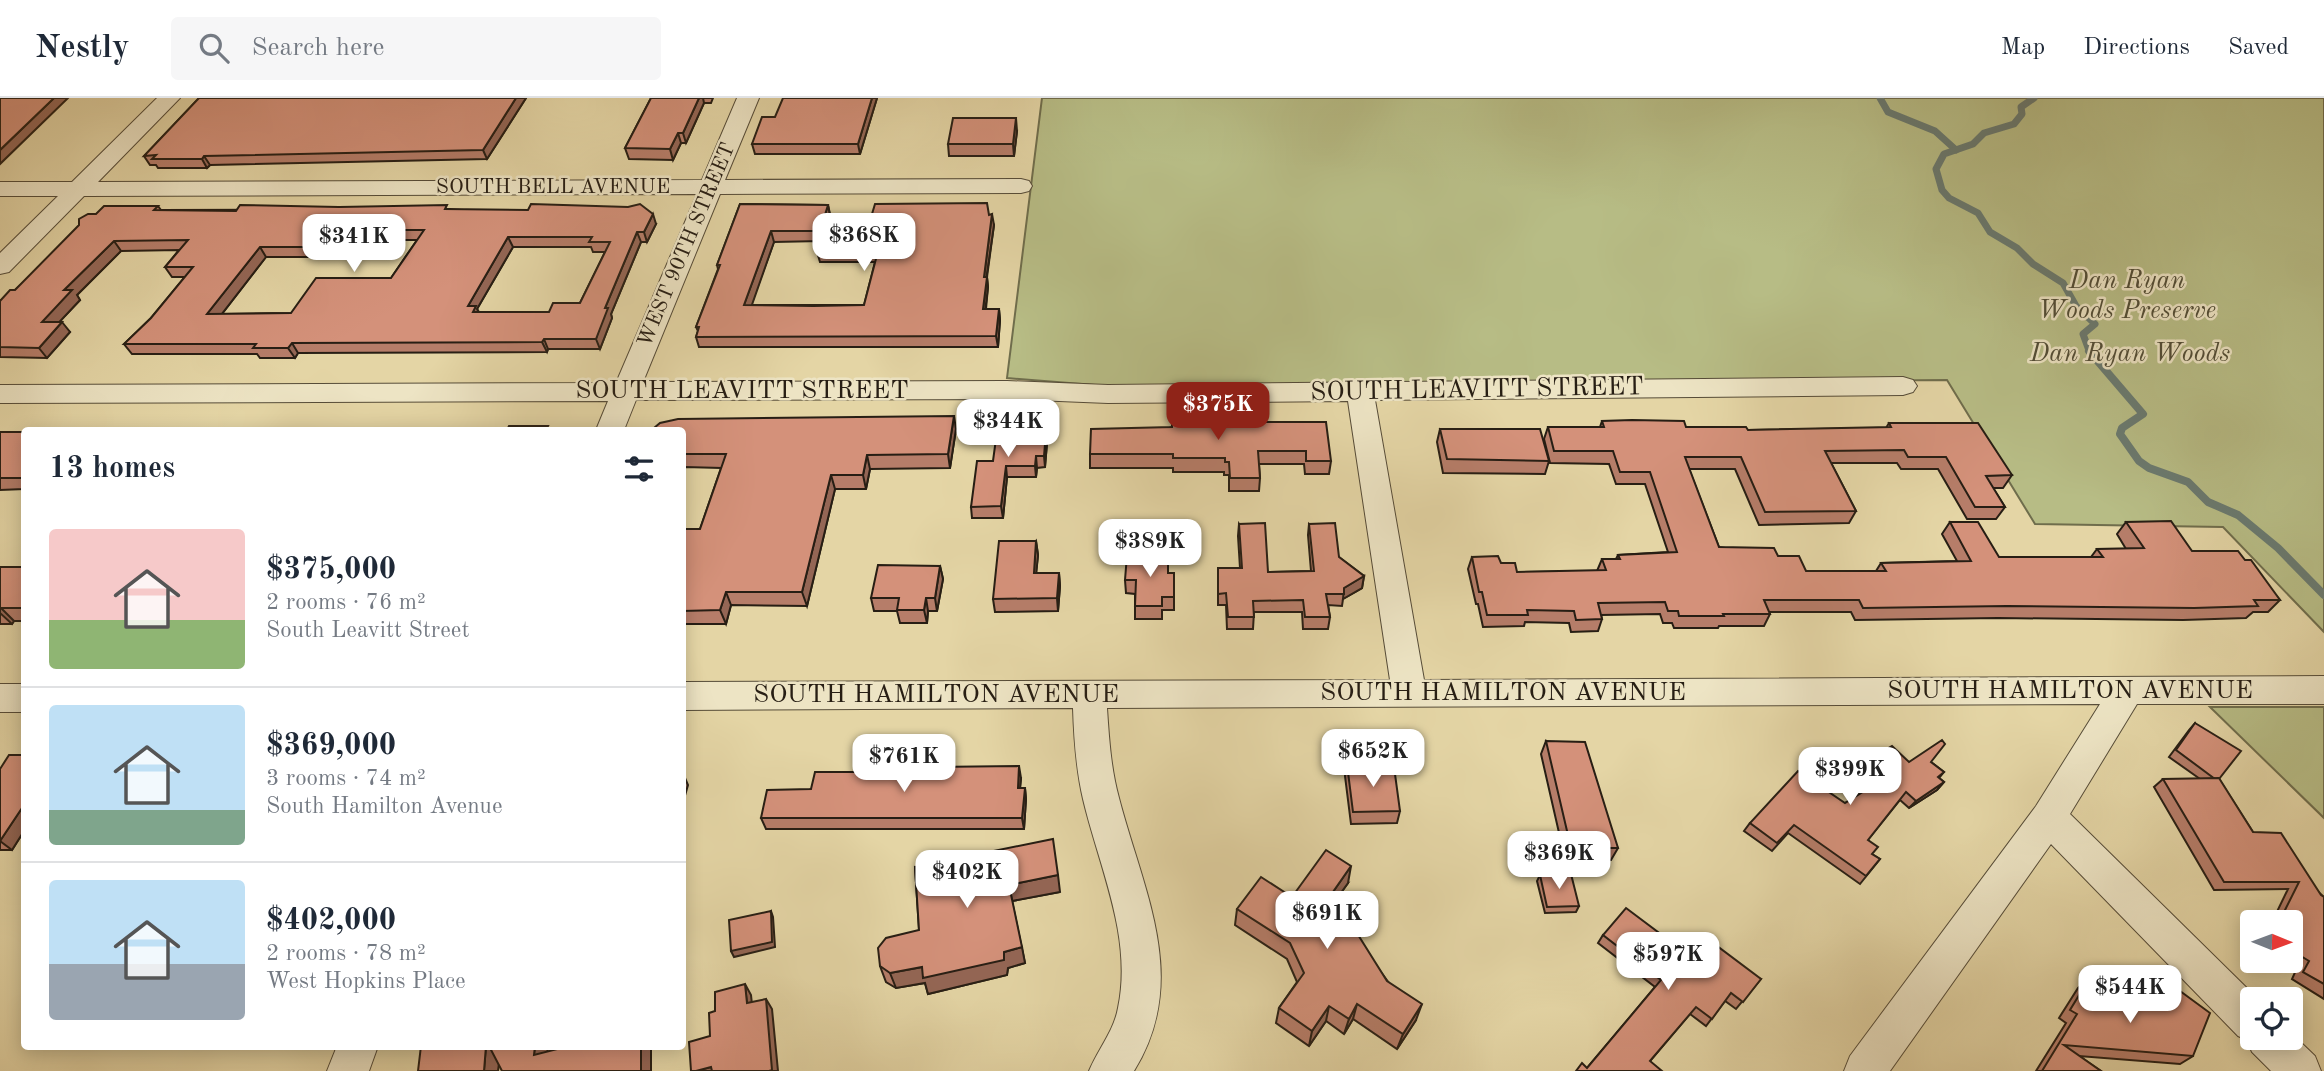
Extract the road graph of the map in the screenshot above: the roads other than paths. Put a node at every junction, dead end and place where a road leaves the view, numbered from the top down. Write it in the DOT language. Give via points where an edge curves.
graph roads {
  1 [pos="169,98"];
  2 [pos="748,98"];
  3 [pos="1021,186"];
  4 [pos="710,187"];
  5 [pos="0,189"];
  6 [pos="79,189"];
  7 [pos="0,267"];
  8 [pos="1903,386"];
  9 [pos="626,391"];
  10 [pos="1360,391"];
  11 [pos="0,394"];
  12 [pos="611,427"];
  13 [pos="2324,690"];
  14 [pos="2127,691"];
  15 [pos="1409,693"];
  16 [pos="1090,694"];
  17 [pos="686,696"];
  18 [pos="0,698"];
  19 [pos="21,698"];
  20 [pos="2049,817"];
  21 [pos="2240,1011"];
  22 [pos="356,1050"];
  23 [pos="2279,1050"];
  24 [pos="348,1071"];
  25 [pos="1110,1071"];
  26 [pos="1865,1071"];
  27 [pos="2300,1071"];
  1 -- 6 [label="street"];
  2 -- 4 [label="street, WEST 90TH STREET"];
  3 -- 4 [label="street, SOUTH BELL AVENUE"];
  4 -- 6 [label="street, SOUTH BELL AVENUE"];
  4 -- 9 [label="street, WEST 90TH STREET"];
  5 -- 6 [label="street, SOUTH BELL AVENUE"];
  6 -- 7 [label="street"];
  8 -- 10 [label="street, SOUTH LEAVITT STREET"];
  9 -- 10 [label="street, SOUTH LEAVITT STREET"];
  9 -- 11 [label="street, SOUTH LEAVITT STREET"];
  9 -- 12 [label="street, WEST 90TH STREET"];
  10 -- 15 [label="street"];
  13 -- 14 [label="street, SOUTH HAMILTON AVENUE"];
  14 -- 15 [label="street, SOUTH HAMILTON AVENUE"];
  14 -- 20 [label="street"];
  15 -- 16 [label="street, SOUTH HAMILTON AVENUE"];
  16 -- 17 [label="street, SOUTH HAMILTON AVENUE"];
  16 -- 25 [label="street" via="1091,741 1100,798 1136,920 1143,961 1140,1003 1129,1038"];
  18 -- 19 [label="street"];
  20 -- 21 [label="street"];
  20 -- 26 [label="street"];
  22 -- 24 [label="street"];
  23 -- 27 [label="street"];
}
